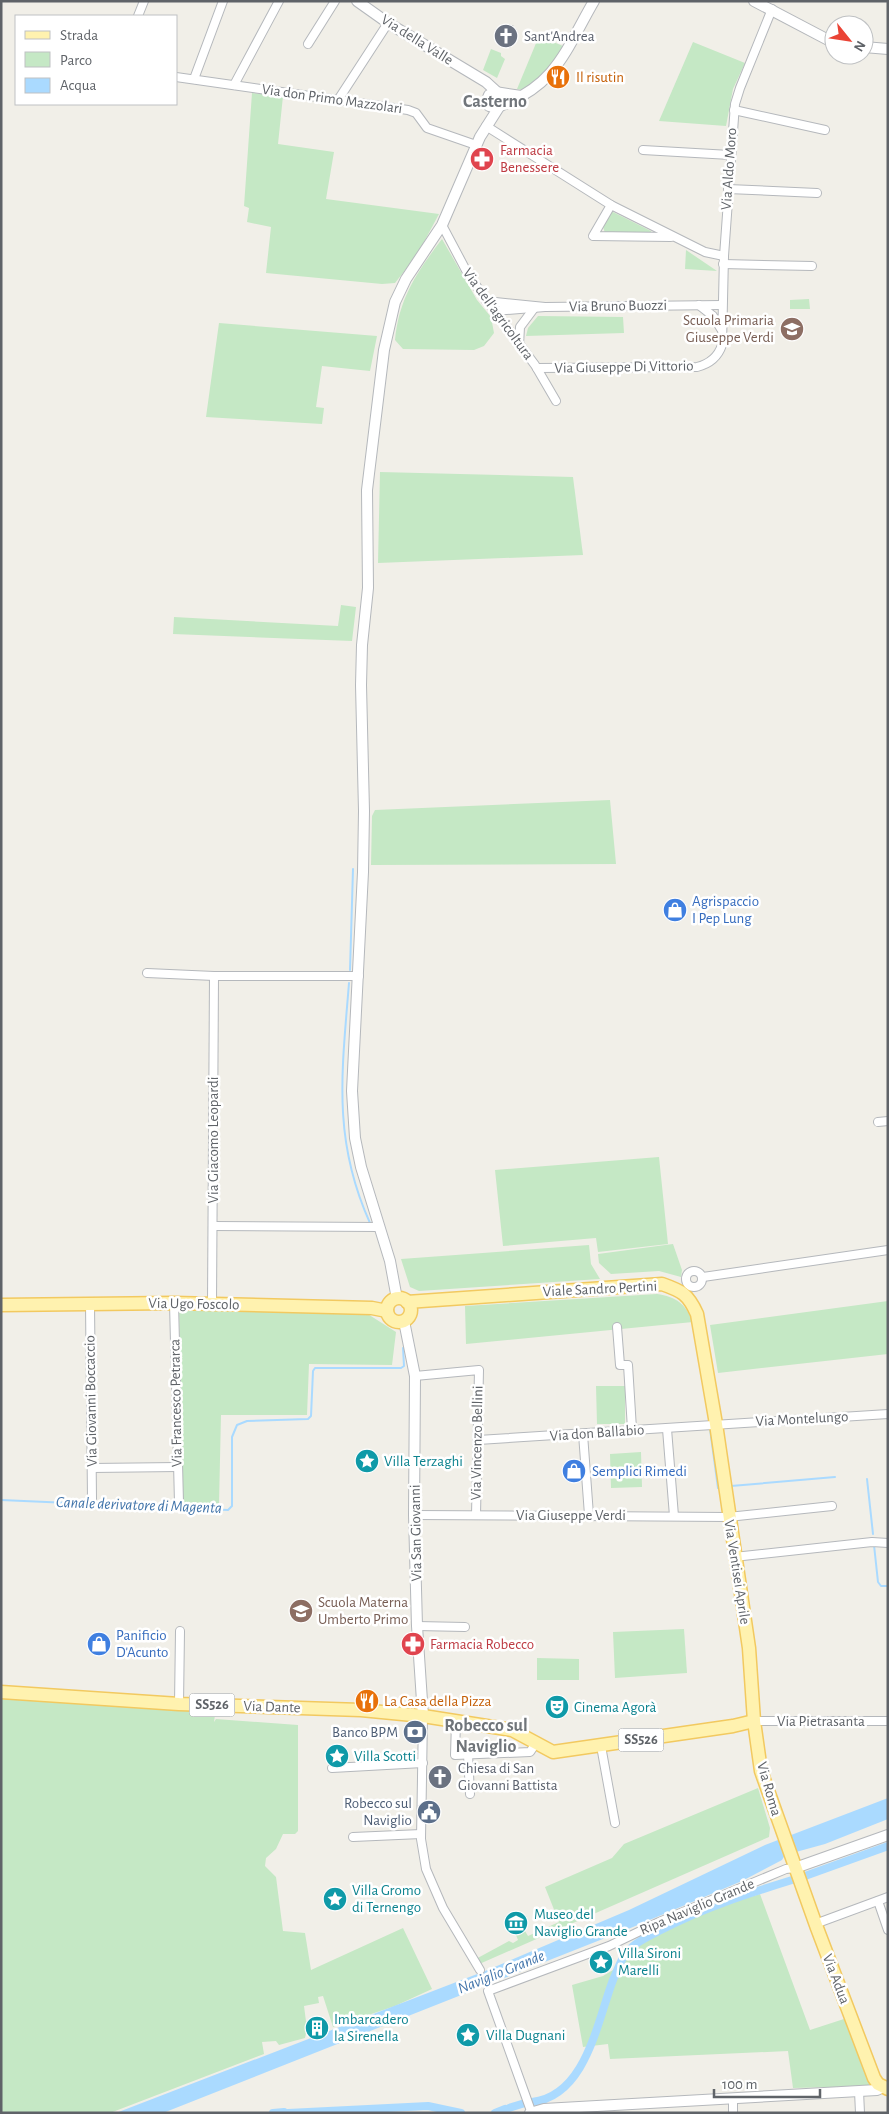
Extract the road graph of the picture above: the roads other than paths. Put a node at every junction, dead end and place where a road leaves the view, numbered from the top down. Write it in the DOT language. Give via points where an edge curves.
graph roads {
  1 [pos="144,1"];
  2 [pos="224,1"];
  3 [pos="279,1"];
  4 [pos="335,1"];
  5 [pos="357,1"];
  6 [pos="594,1"];
  7 [pos="754,1"];
  8 [pos="772,10"];
  9 [pos="138,15"];
  10 [pos="388,23"];
  11 [pos="824,38"];
  12 [pos="308,44"];
  13 [pos="874,48"];
  14 [pos="888,49"];
  15 [pos="178,77"];
  16 [pos="478,78"];
  17 [pos="194,80"];
  18 [pos="234,85"];
  19 [pos="499,94"];
  20 [pos="521,96"];
  21 [pos="338,100"];
  22 [pos="487,103"];
  23 [pos="500,106"];
  24 [pos="734,110"];
  25 [pos="486,126"];
  26 [pos="825,130"];
  27 [pos="476,146"];
  28 [pos="643,150"];
  29 [pos="730,155"];
  30 [pos="728,189"];
  31 [pos="817,193"];
  32 [pos="611,205"];
  33 [pos="442,225"];
  34 [pos="672,236"];
  35 [pos="724,260"];
  36 [pos="812,266"];
  37 [pos="486,302"];
  38 [pos="699,305"];
  39 [pos="722,305"];
  40 [pos="539,306"];
  41 [pos="494,311"];
  42 [pos="722,332"];
  43 [pos="519,345"];
  44 [pos="537,368"];
  45 [pos="556,401"];
  46 [pos="147,973"];
  47 [pos="214,976"];
  48 [pos="359,976"];
  49 [pos="888,1121"];
  50 [pos="878,1122"];
  51 [pos="213,1226"];
  52 [pos="379,1226"];
  53 [pos="888,1250"];
  54 [pos="703,1277"];
  55 [pos="688,1290"];
  56 [pos="402,1300"];
  57 [pos="174,1303"];
  58 [pos="90,1304"];
  59 [pos="212,1304"];
  60 [pos="1,1305"];
  61 [pos="387,1311"];
  62 [pos="404,1321"];
  63 [pos="617,1327"];
  64 [pos="415,1376"];
  65 [pos="887,1417"];
  66 [pos="716,1424"];
  67 [pos="632,1429"];
  68 [pos="666,1429"];
  69 [pos="584,1434"];
  70 [pos="478,1440"];
  71 [pos="178,1467"];
  72 [pos="92,1468"];
  73 [pos="92,1499"];
  74 [pos="179,1502"];
  75 [pos="832,1506"];
  76 [pos="589,1514"];
  77 [pos="414,1515"];
  78 [pos="476,1516"];
  79 [pos="674,1516"];
  80 [pos="728,1517"];
  81 [pos="888,1543"];
  82 [pos="734,1557"];
  83 [pos="417,1626"];
  84 [pos="465,1626"];
  85 [pos="180,1631"];
  86 [pos="1,1692"];
  87 [pos="179,1704"];
  88 [pos="753,1705"];
  89 [pos="423,1716"];
  90 [pos="754,1721"];
  91 [pos="776,1721"];
  92 [pos="888,1721"];
  93 [pos="456,1722"];
  94 [pos="733,1726"];
  95 [pos="536,1743"];
  96 [pos="601,1746"];
  97 [pos="758,1746"];
  98 [pos="468,1754"];
  99 [pos="423,1763"];
  100 [pos="332,1768"];
  101 [pos="470,1794"];
  102 [pos="615,1823"];
  103 [pos="421,1834"];
  104 [pos="888,1835"];
  105 [pos="353,1837"];
  106 [pos="794,1864"];
  107 [pos="888,1897"];
  108 [pos="878,1901"];
  109 [pos="816,1924"];
  110 [pos="888,1930"];
  111 [pos="480,1970"];
  112 [pos="885,2088"];
  113 [pos="859,2091"];
  114 [pos="732,2098"];
  115 [pos="530,2112"];
  116 [pos="733,2113"];
  117 [pos="860,2113"];
  1 -- 9 [label="street"];
  2 -- 17 [label="street"];
  3 -- 18 [label="street"];
  4 -- 12 [label="street"];
  5 -- 10 [label="street, Via della Valle"];
  6 -- 20 [label="street" via="552,73 537,88"];
  7 -- 8 [label="street"];
  8 -- 11 [label="street"];
  8 -- 24 [label="street, Via Aldo Moro"];
  10 -- 16 [label="street, Via della Valle"];
  10 -- 21 [label="street"];
  13 -- 14 [label="street"];
  15 -- 17 [label="street, Via don Primo Mazzolari"];
  16 -- 19 [label="street, Via della Valle"];
  16 -- 22 [label="street"];
  17 -- 18 [label="street, Via don Primo Mazzolari"];
  18 -- 21 [label="street, Via don Primo Mazzolari"];
  19 -- 20 [label="street"];
  19 -- 22 [label="street" via="489,95"];
  19 -- 23 [label="street"];
  20 -- 23 [label="street"];
  21 -- 27 [label="street, Via don Primo Mazzolari" via="408,110 416,113 427,128"];
  22 -- 23 [label="street" via="491,108"];
  22 -- 25 [label="street"];
  23 -- 25 [label="street"];
  24 -- 26 [label="street"];
  24 -- 29 [label="street, Via Aldo Moro"];
  25 -- 27 [label="street"];
  25 -- 32 [label="street"];
  27 -- 33 [label="street"];
  28 -- 29 [label="street"];
  29 -- 30 [label="street, Via Aldo Moro"];
  30 -- 31 [label="street"];
  30 -- 35 [label="street, Via Aldo Moro"];
  32 -- 34 [label="street"];
  32 -- 34 [label="street" via="593,236"];
  33 -- 37 [label="street, Via dell'agricoltura"];
  33 -- 48 [label="street" via="406,279 395,302 384,350 370,460 368,588 361,685 364,811"];
  34 -- 35 [label="street"];
  35 -- 36 [label="street"];
  35 -- 39 [label="street, Via Aldo Moro"];
  37 -- 40 [label="street, Via Bruno Buozzi"];
  37 -- 41 [label="street, Via dell'agricoltura"];
  38 -- 39 [label="street, Via Bruno Buozzi"];
  38 -- 40 [label="street, Via Bruno Buozzi"];
  38 -- 42 [label="street" via="713,316"];
  39 -- 42 [label="street, Via Aldo Moro"];
  40 -- 41 [label="street, Via Bruno Buozzi"];
  40 -- 43 [label="street" via="520,328"];
  41 -- 43 [label="street, Via dell'agricoltura"];
  42 -- 44 [label="street, Via Giuseppe Di Vittorio" via="722,345 717,354 705,365 697,367"];
  43 -- 44 [label="street, Via dell'agricoltura"];
  44 -- 45 [label="street, Via dell'agricoltura"];
  46 -- 47 [label="street"];
  47 -- 48 [label="street"];
  47 -- 51 [label="street, Via Giacomo Leopardi"];
  48 -- 52 [label="street" via="352,1116 361,1166"];
  49 -- 50 [label="street"];
  51 -- 52 [label="street"];
  51 -- 59 [label="street, Via Giacomo Leopardi"];
  52 -- 56 [label="street"];
  53 -- 54 [label="street"];
  54 -- 55 [label="street" via="700,1285"];
  54 -- 55 [label="street" via="696,1271 689,1272 686,1280"];
  55 -- 56 [label="main road, Viale Sandro Pertini" via="662,1284"];
  55 -- 66 [label="main road" via="698,1314"];
  56 -- 61 [label="main road" via="390,1303"];
  56 -- 62 [label="main road" via="411,1309"];
  57 -- 58 [label="main road, Via Ugo Foscolo"];
  57 -- 59 [label="main road, Via Ugo Foscolo"];
  57 -- 71 [label="street, Via Francesco Petrarca"];
  58 -- 60 [label="main road, Via Ugo Foscolo"];
  58 -- 72 [label="street, Via Giovanni Boccaccio"];
  59 -- 61 [label="main road, Via Ugo Foscolo"];
  61 -- 62 [label="main road" via="394,1321"];
  62 -- 64 [label="street, Via San Giovanni"];
  63 -- 67 [label="street" via="620,1365 628,1365"];
  64 -- 70 [label="street, Via Vincenzo Bellini" via="478,1370"];
  64 -- 77 [label="street, Via San Giovanni"];
  65 -- 66 [label="street, Via Montelungo"];
  66 -- 68 [label="street, Via don Ballabio"];
  66 -- 80 [label="main road, Via Ventisei Aprile"];
  67 -- 68 [label="street, Via don Ballabio"];
  67 -- 69 [label="street, Via don Ballabio"];
  68 -- 79 [label="street"];
  69 -- 70 [label="street, Via don Ballabio"];
  69 -- 76 [label="street"];
  70 -- 78 [label="street, Via Vincenzo Bellini"];
  71 -- 72 [label="street"];
  71 -- 74 [label="street, Via Francesco Petrarca"];
  72 -- 73 [label="street, Via Giovanni Boccaccio"];
  75 -- 80 [label="street, Via Giuseppe Verdi"];
  76 -- 78 [label="street, Via Giuseppe Verdi"];
  76 -- 79 [label="street, Via Giuseppe Verdi"];
  77 -- 78 [label="street, Via Giuseppe Verdi"];
  77 -- 83 [label="street, Via San Giovanni"];
  79 -- 80 [label="street, Via Giuseppe Verdi"];
  80 -- 82 [label="main road, Via Ventisei Aprile"];
  81 -- 82 [label="street"];
  82 -- 88 [label="main road, Via Ventisei Aprile" via="749,1648"];
  83 -- 84 [label="street"];
  83 -- 89 [label="street, Via San Giovanni"];
  85 -- 87 [label="street"];
  86 -- 87 [label="main road, Via Dante / SS526"];
  87 -- 89 [label="main road, Via Dante / SS526" via="361,1710"];
  88 -- 90 [label="main road, Via Ventisei Aprile"];
  88 -- 91 [label="street" via="759,1713"];
  89 -- 93 [label="main road, SS526"];
  89 -- 99 [label="street"];
  90 -- 91 [label="street, Via Pietrasanta"];
  90 -- 94 [label="main road"];
  90 -- 97 [label="main road, Via Roma"];
  91 -- 92 [label="street, Via Pietrasanta"];
  93 -- 95 [label="main road, SS526" via="512,1730"];
  93 -- 98 [label="street" via="455,1755"];
  94 -- 96 [label="main road, SS526"];
  94 -- 97 [label="main road, Via Roma" via="748,1732"];
  95 -- 96 [label="main road, SS526" via="548,1751 560,1752"];
  95 -- 98 [label="street" via="530,1752"];
  96 -- 102 [label="street"];
  97 -- 106 [label="main road, Via Roma" via="761,1771"];
  98 -- 101 [label="street"];
  99 -- 100 [label="street"];
  99 -- 103 [label="street"];
  103 -- 105 [label="street"];
  103 -- 111 [label="street" via="426,1869 443,1908"];
  104 -- 106 [label="street"];
  106 -- 109 [label="main road, Via Adua"];
  106 -- 115 [label="street, Ripa Naviglio Grande" via="609,1946 488,1991"];
  107 -- 108 [label="street"];
  108 -- 109 [label="street"];
  108 -- 110 [label="street"];
  109 -- 112 [label="main road, Via Adua" via="874,2078"];
  112 -- 113 [label="street"];
  113 -- 114 [label="street"];
  113 -- 117 [label="street"];
  114 -- 115 [label="street"];
  114 -- 116 [label="street"];
}
